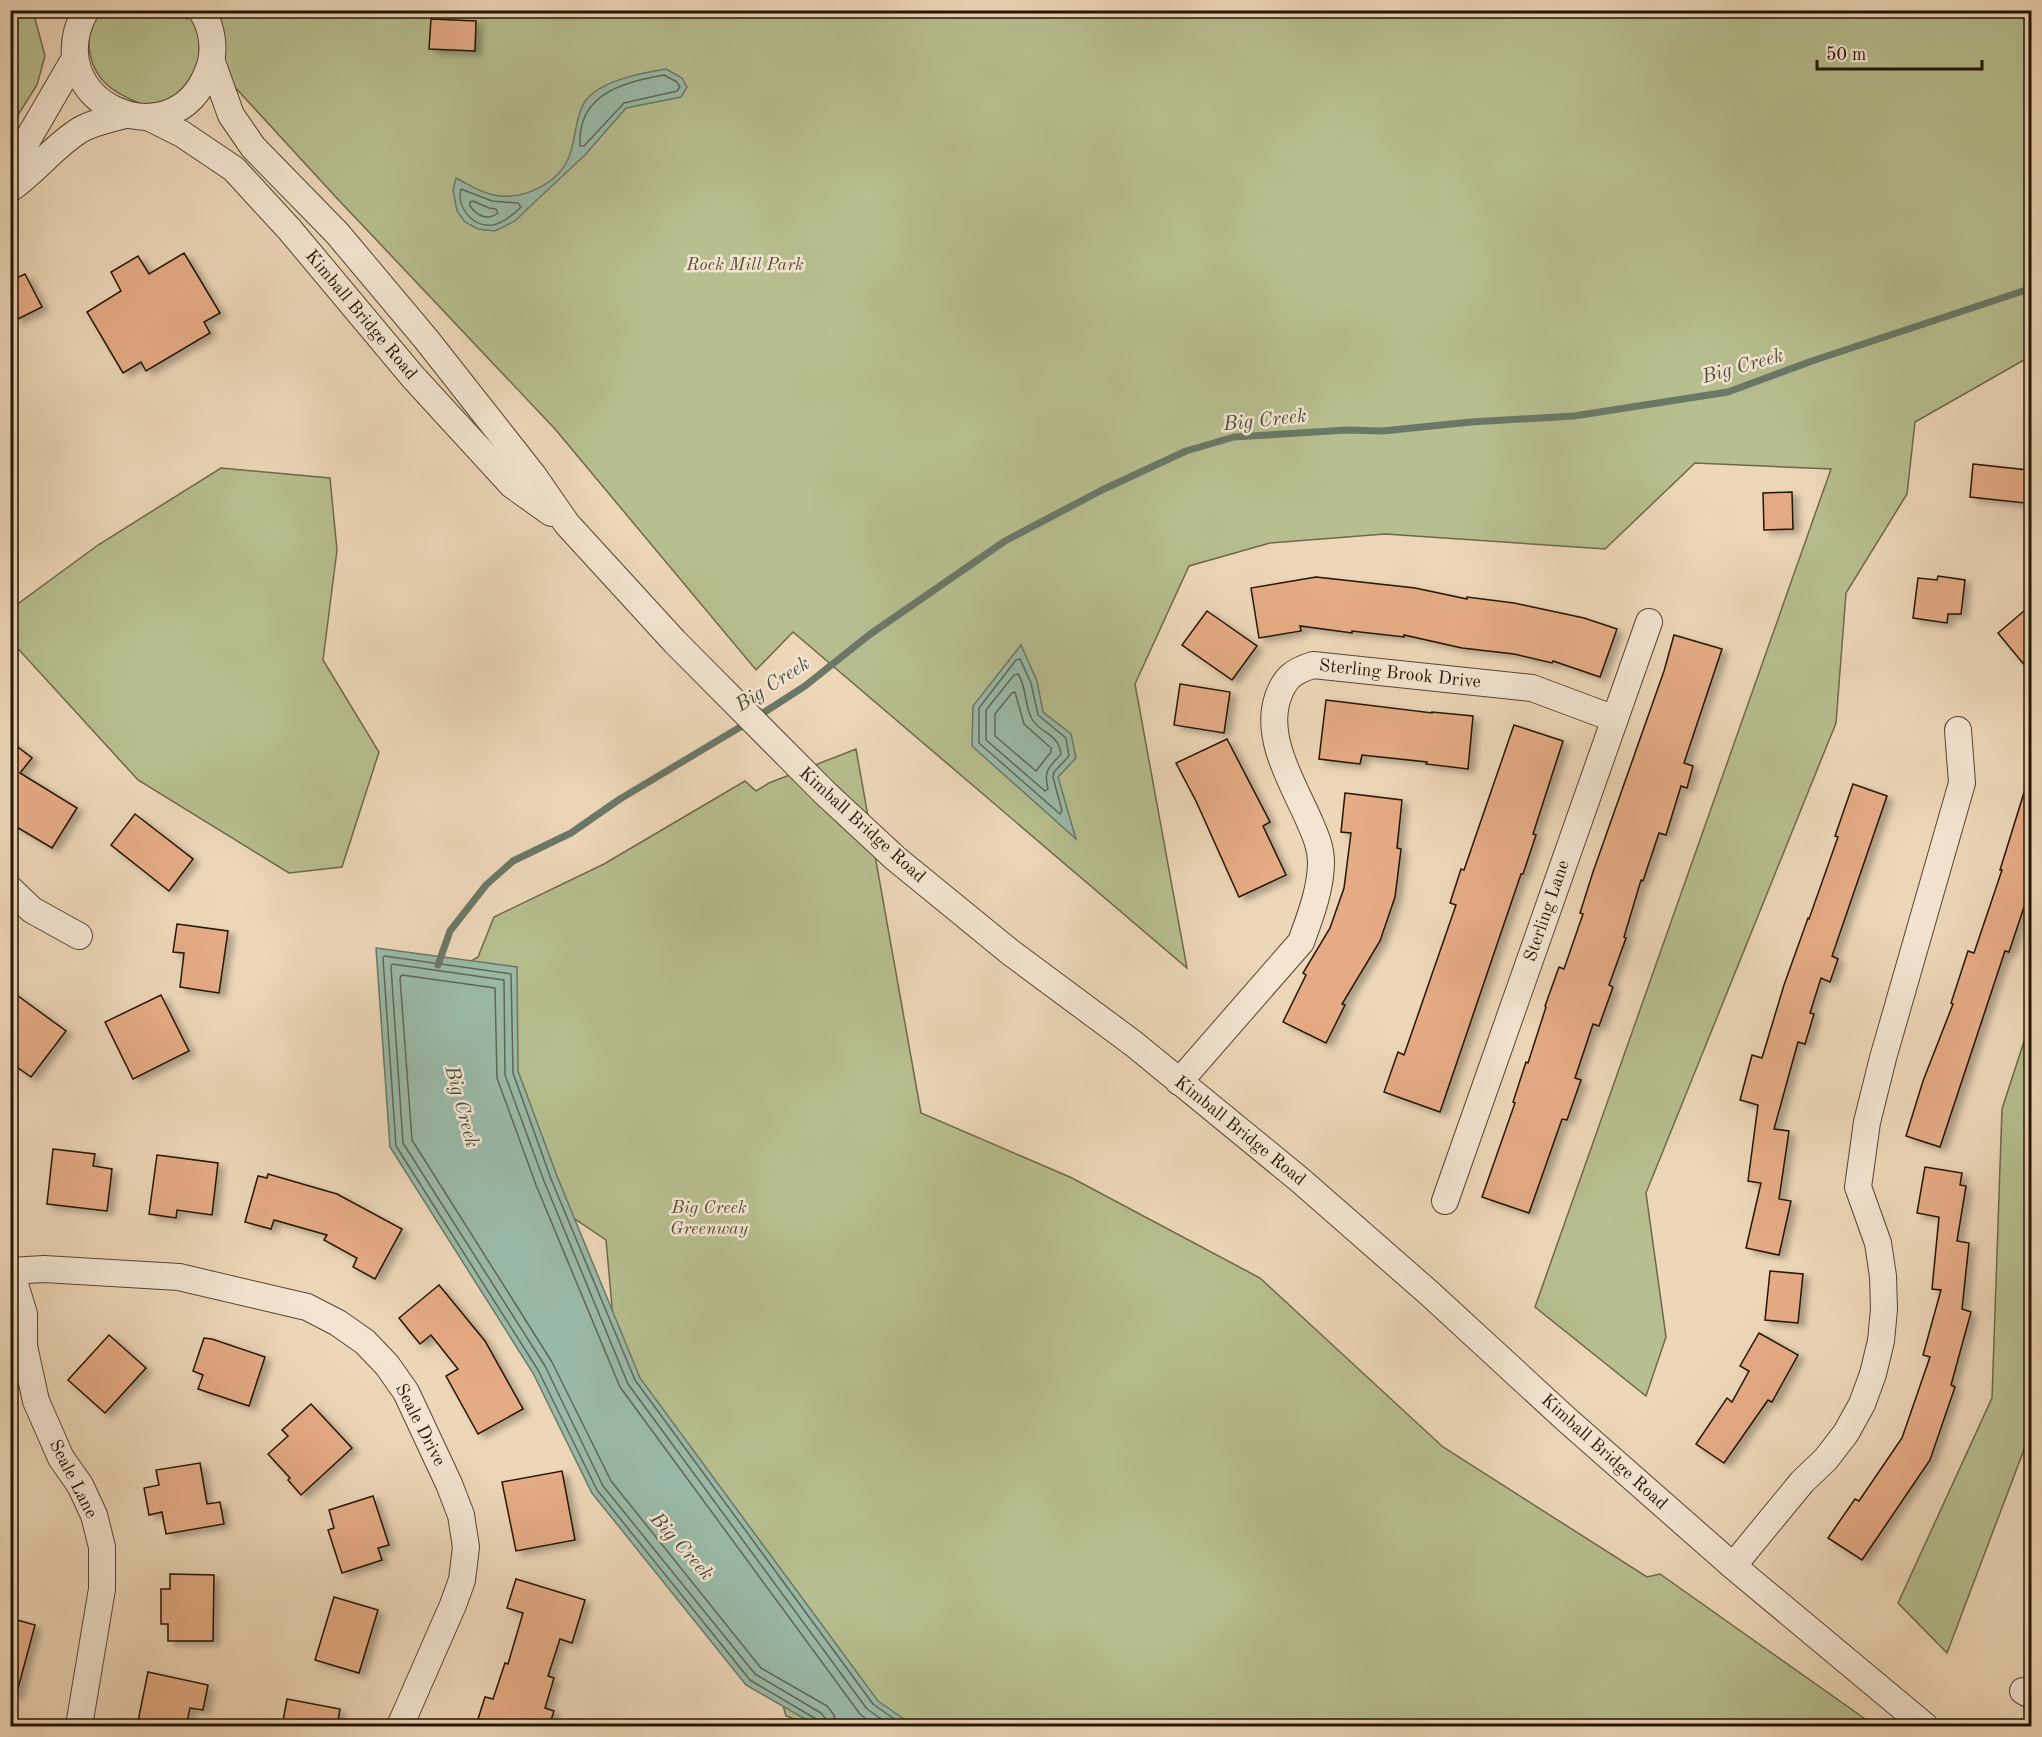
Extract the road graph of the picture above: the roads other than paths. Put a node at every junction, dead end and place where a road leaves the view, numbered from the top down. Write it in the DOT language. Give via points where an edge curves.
graph roads {
  1 [pos="201,10"];
  2 [pos="78,15"];
  3 [pos="75,58"];
  4 [pos="212,62"];
  5 [pos="136,116"];
  6 [pos="10,170"];
  7 [pos="10,189"];
  8 [pos="567,524"];
  9 [pos="1649,622"];
  10 [pos="1615,719"];
  11 [pos="1958,730"];
  12 [pos="10,889"];
  13 [pos="79,936"];
  14 [pos="1179,1082"];
  15 [pos="1445,1201"];
  16 [pos="11,1271"];
  17 [pos="1732,1566"];
  18 [pos="79,1726"];
  19 [pos="400,1726"];
  20 [pos="1925,1726"];
  1 -- 4 [label="street" via="212,39"];
  2 -- 3 [label="street"];
  3 -- 5 [label="street, Kimball Bridge Road" via="88,90 104,106"];
  3 -- 6 [label="street"];
  4 -- 5 [label="street" via="204,83 189,101 170,112"];
  4 -- 8 [label="street, Kimball Bridge Road" via="231,115 253,147 337,233 426,339"];
  5 -- 7 [label="street" via="82,128"];
  5 -- 8 [label="street, Kimball Bridge Road" via="182,134 234,169 412,377 512,485"];
  8 -- 14 [label="street, Kimball Bridge Road" via="675,642 895,858"];
  9 -- 10 [label="street, Sterling Lane"];
  10 -- 14 [label="street, Sterling Brook Drive" via="1532,688 1313,665 1296,671 1280,692 1274,726 1278,748 1317,840 1321,861 1310,917 1301,942"];
  10 -- 15 [label="street, Sterling Lane"];
  11 -- 17 [label="street" via="1962,783 1882,1058 1867,1122 1858,1187 1878,1244 1883,1276 1881,1341 1873,1374 1846,1433"];
  12 -- 13 [label="street" via="32,910"];
  14 -- 17 [label="street, Kimball Bridge Road" via="1309,1187"];
  16 -- 18 [label="street, Seale Lane" via="24,1314 24,1346 36,1401 62,1458 85,1495 102,1546 102,1589"];
  16 -- 19 [label="street, Seale Drive" via="44,1269 179,1277 307,1307 338,1323 387,1365 406,1392 449,1484 461,1515 466,1547 462,1580 453,1605"];
  17 -- 20 [label="street, Kimball Bridge Road"];
}
